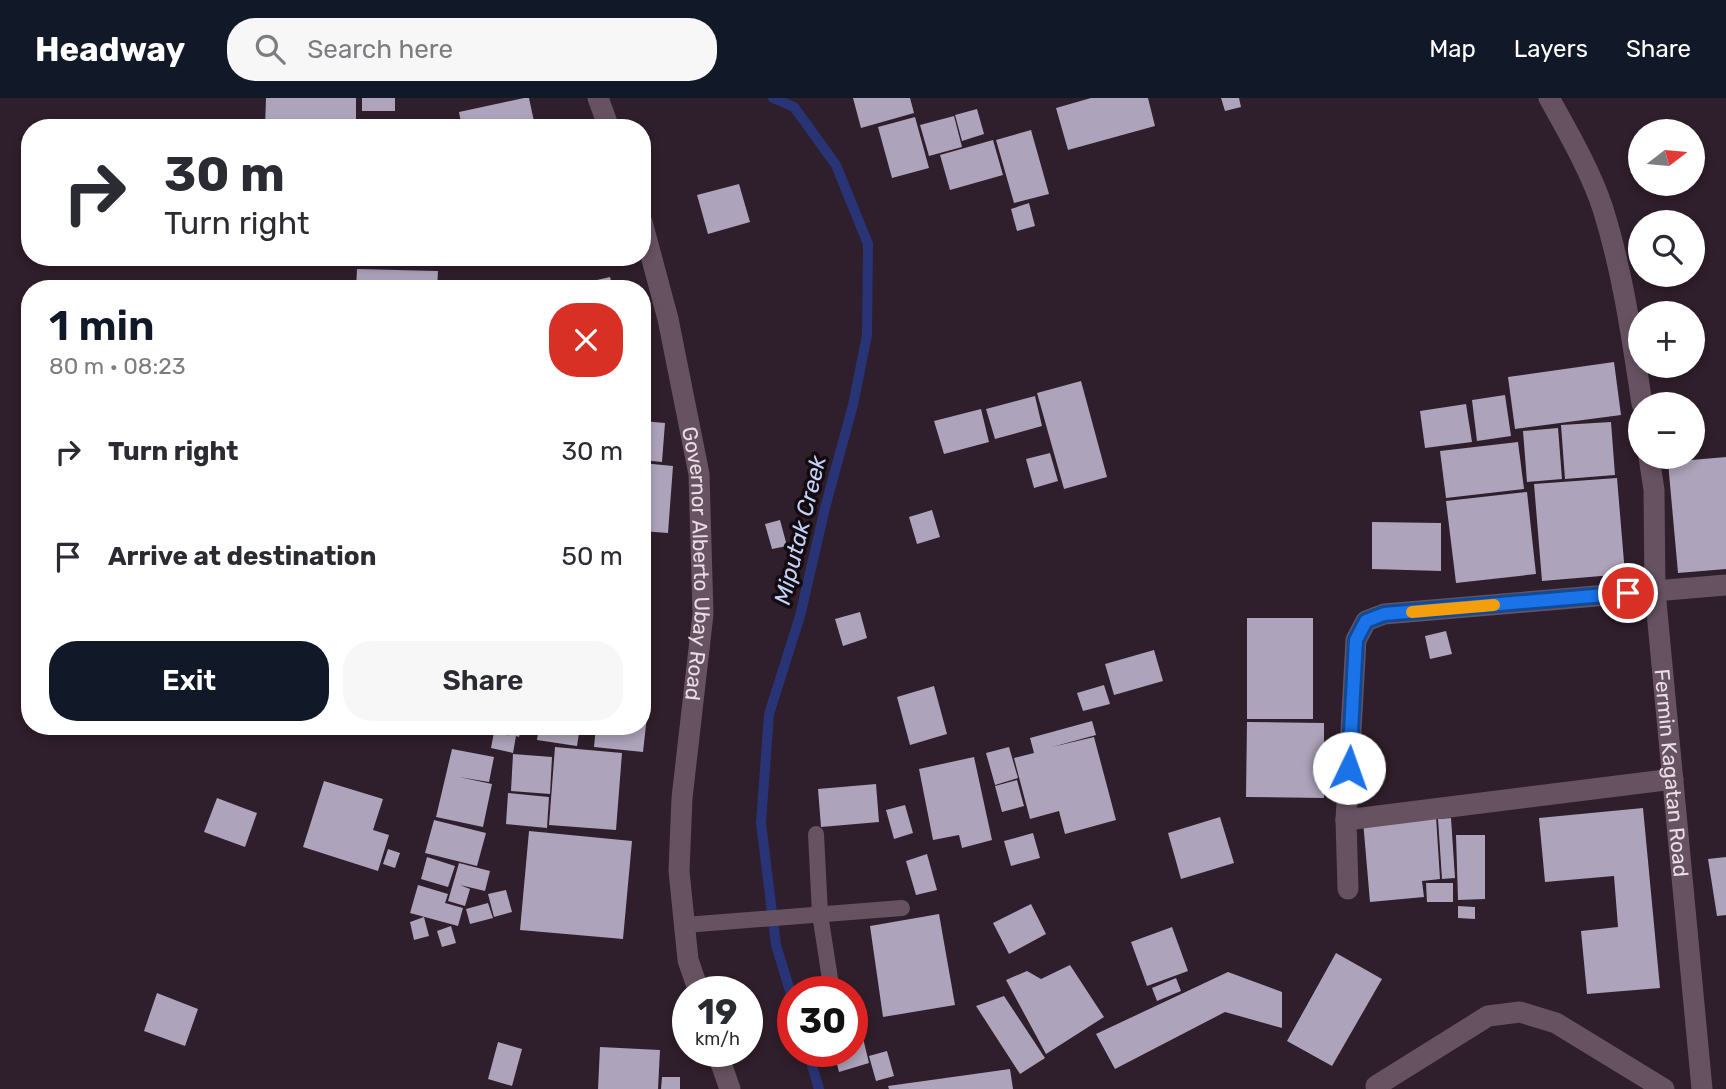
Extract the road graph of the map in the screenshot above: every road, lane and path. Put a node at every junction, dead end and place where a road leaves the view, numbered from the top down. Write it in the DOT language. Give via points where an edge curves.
graph roads {
  1 [pos="598,98"];
  2 [pos="1549,98"];
  3 [pos="606,119"];
  4 [pos="651,257"];
  5 [pos="1640,392"];
  6 [pos="1651,469"];
  7 [pos="1726,585"];
  8 [pos="1655,591"];
  9 [pos="1672,779"];
  10 [pos="1346,820"];
  11 [pos="816,834"];
  12 [pos="1348,889"];
  13 [pos="902,908"];
  14 [pos="820,914"];
  15 [pos="685,925"];
  16 [pos="694,976"];
  17 [pos="830,976"];
  18 [pos="722,1067"];
  19 [pos="1376,1086"];
  20 [pos="730,1089"];
  21 [pos="1664,1089"];
  22 [pos="1702,1089"];
  1 -- 3 [label="street"];
  2 -- 5 [label="street" via="1602,207 1626,294"];
  4 -- 15 [label="street, Governor Alberto Ubay Road" via="699,474 703,614 682,798 679,871"];
  6 -- 8 [label="street, Fermin Kagatan Road"];
  7 -- 8 [label="street"];
  8 -- 9 [label="street, Fermin Kagatan Road"];
  8 -- 10 [label="street" via="1384,614 1366,621 1356,640"];
  9 -- 10 [label="street"];
  9 -- 22 [label="street, Fermin Kagatan Road"];
  10 -- 12 [label="street"];
  11 -- 14 [label="lane"];
  13 -- 14 [label="lane"];
  14 -- 15 [label="lane"];
  14 -- 17 [label="lane"];
  15 -- 16 [label="street, Governor Alberto Ubay Road"];
  18 -- 20 [label="street"];
  19 -- 21 [label="street" via="1488,1016 1520,1012 1556,1023"];
}
